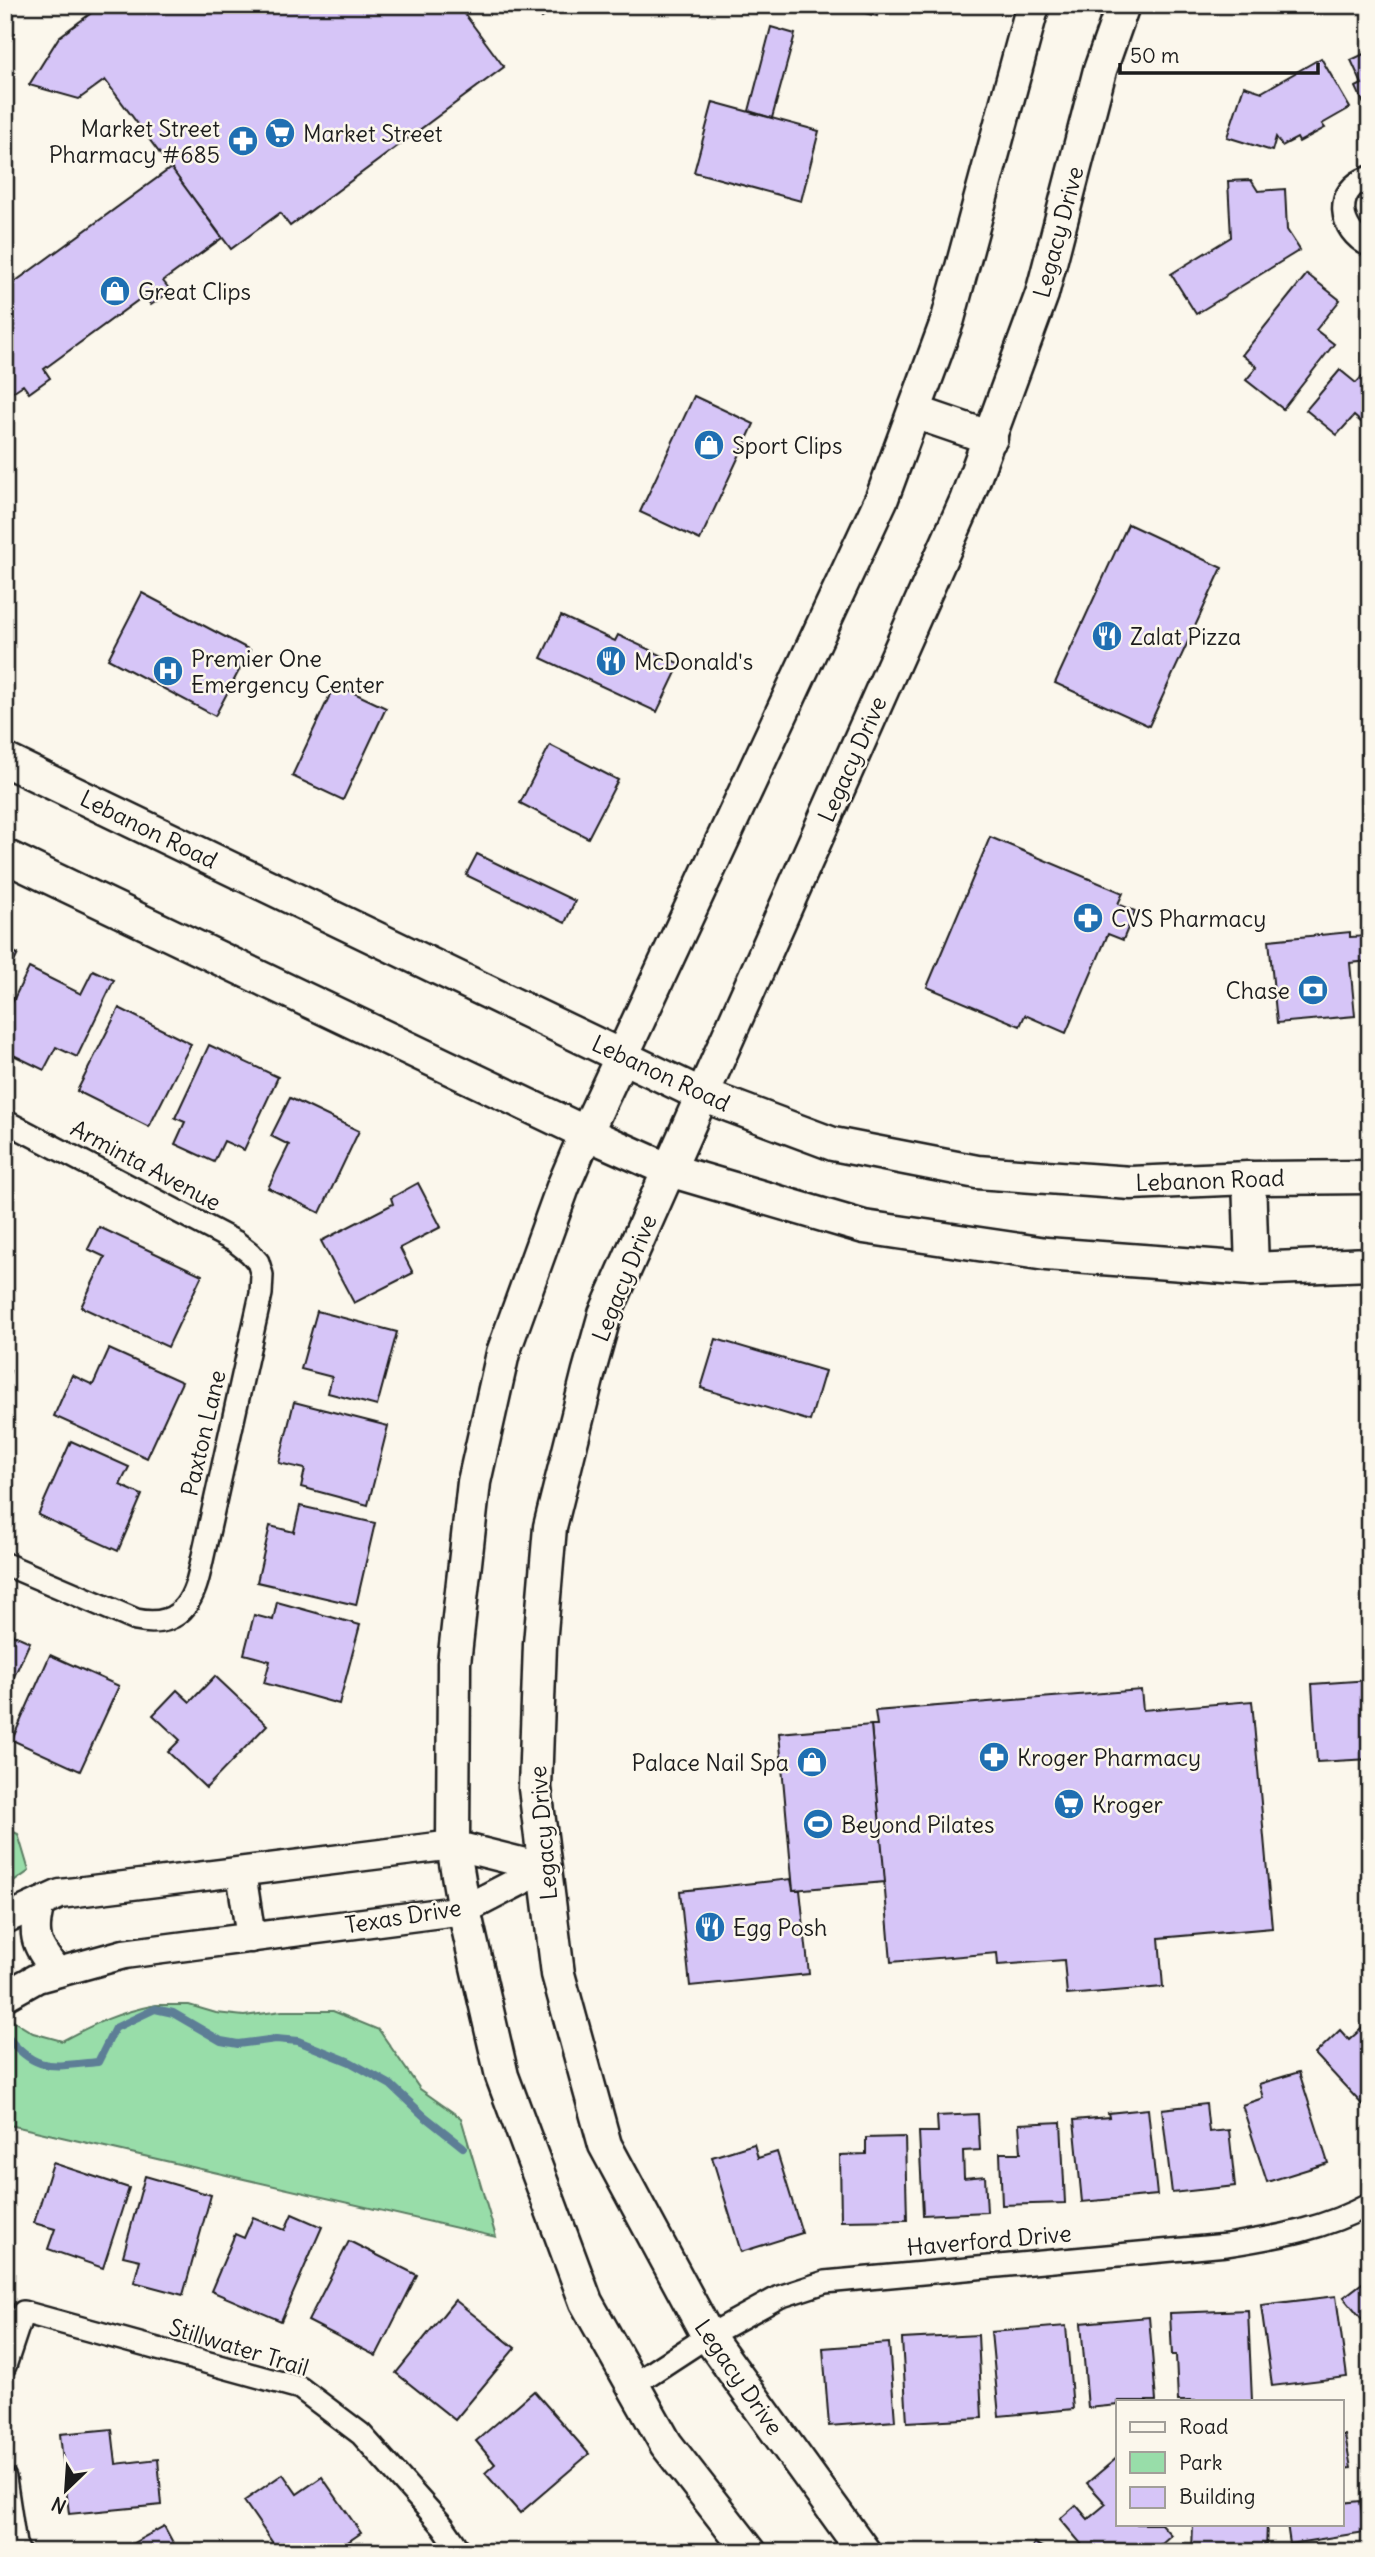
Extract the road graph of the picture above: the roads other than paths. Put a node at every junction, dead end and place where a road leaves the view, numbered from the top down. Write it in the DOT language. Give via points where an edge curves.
graph roads {
  1 [pos="1033,5"];
  2 [pos="1123,5"];
  3 [pos="1370,177"];
  4 [pos="1370,246"];
  5 [pos="915,412"];
  6 [pos="991,438"];
  7 [pos="5,760"];
  8 [pos="5,856"];
  9 [pos="622,1055"];
  10 [pos="702,1095"];
  11 [pos="5,1121"];
  12 [pos="586,1133"];
  13 [pos="669,1170"];
  14 [pos="1370,1177"];
  15 [pos="1249,1178"];
  16 [pos="258,1262"];
  17 [pos="1370,1264"];
  18 [pos="1252,1269"];
  19 [pos="5,1564"];
  20 [pos="453,1845"];
  21 [pos="545,1868"];
  22 [pos="241,1872"];
  23 [pos="40,1903"];
  24 [pos="464,1910"];
  25 [pos="5,1919"];
  26 [pos="251,1938"];
  27 [pos="57,1972"];
  28 [pos="5,1996"];
  29 [pos="1370,2204"];
  30 [pos="708,2336"];
  31 [pos="5,2366"];
  32 [pos="633,2385"];
  33 [pos="5,2478"];
  34 [pos="13,2548"];
  35 [pos="461,2552"];
  36 [pos="750,2552"];
  37 [pos="864,2552"];
  1 -- 5 [label="main road" via="948,319"];
  2 -- 6 [label="main road, Legacy Drive" via="1100,70 1042,294"];
  3 -- 4 [label="street" via="1350,190 1344,202 1348,230"];
  5 -- 6 [label="main road"];
  5 -- 9 [label="main road" via="882,498"];
  6 -- 10 [label="main road, Legacy Drive"];
  7 -- 9 [label="main road, Lebanon Road"];
  8 -- 12 [label="main road"];
  9 -- 10 [label="main road, Lebanon Road"];
  9 -- 12 [label="main road"];
  10 -- 13 [label="main road, Legacy Drive"];
  10 -- 15 [label="main road, Lebanon Road" via="833,1144 977,1172 1131,1183"];
  11 -- 16 [label="street, Arminta Avenue" via="236,1242"];
  12 -- 13 [label="main road"];
  12 -- 20 [label="main road" via="503,1353 474,1482 454,1662"];
  13 -- 18 [label="main road" via="864,1227 1046,1254"];
  13 -- 21 [label="main road, Legacy Drive" via="606,1314 550,1527 535,1788"];
  14 -- 15 [label="main road, Lebanon Road"];
  15 -- 18 [label="main road"];
  16 -- 19 [label="street, Paxton Lane" via="262,1275 255,1324 196,1588 181,1612 155,1623 136,1620"];
  17 -- 18 [label="main road"];
  20 -- 21 [label="street"];
  20 -- 22 [label="street"];
  20 -- 24 [label="main road"];
  21 -- 24 [label="street, Texas Drive"];
  21 -- 30 [label="main road, Legacy Drive" via="558,1974 605,2145"];
  22 -- 23 [label="street" via="60,1894"];
  22 -- 26 [label="street"];
  23 -- 25 [label="street"];
  23 -- 27 [label="street" via="35,1937"];
  24 -- 26 [label="street, Texas Drive"];
  24 -- 32 [label="main road" via="502,2076 586,2302"];
  26 -- 27 [label="street, Texas Drive" via="124,1954"];
  27 -- 28 [label="street, Texas Drive"];
  29 -- 30 [label="street, Haverford Drive" via="1320,2227 1227,2245 825,2282 779,2297"];
  30 -- 32 [label="street, Haverford Drive"];
  30 -- 37 [label="main road, Legacy Drive"];
  31 -- 35 [label="street, Stillwater Trail" via="23,2312 300,2388 361,2434"];
  32 -- 36 [label="main road" via="666,2444"];
  33 -- 34 [label="street"];
}
